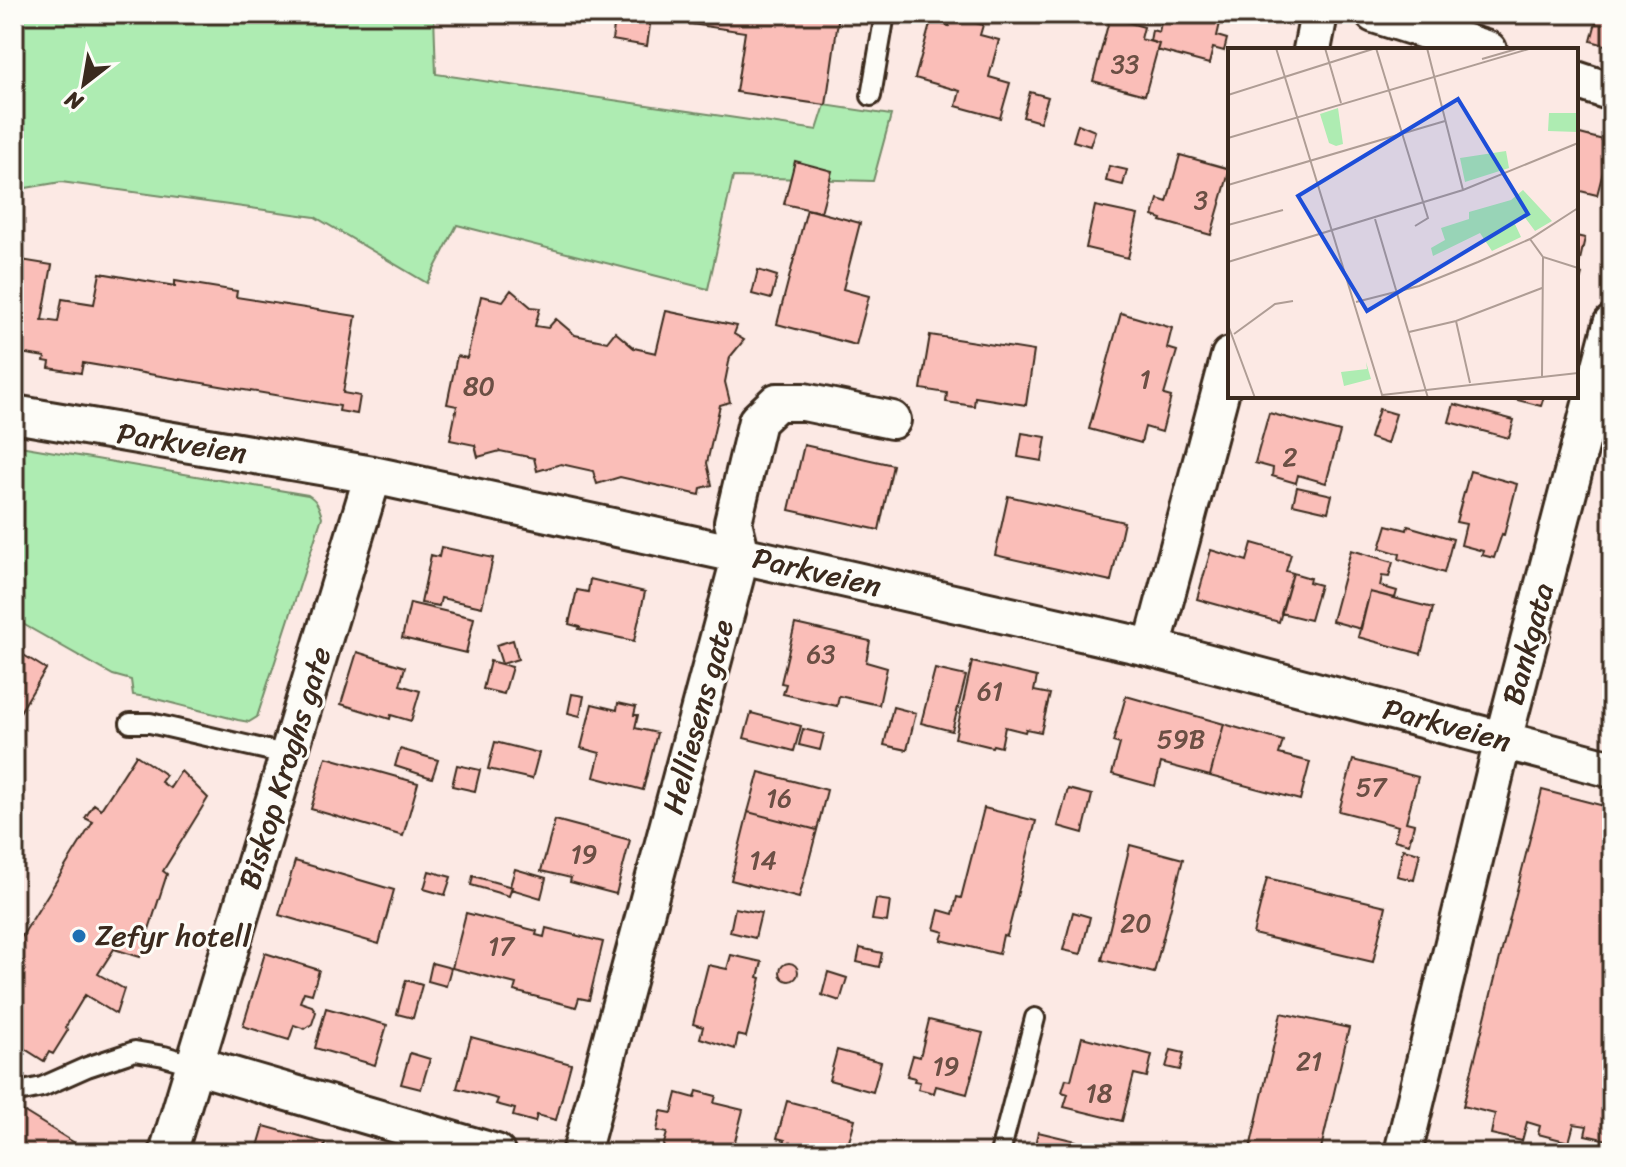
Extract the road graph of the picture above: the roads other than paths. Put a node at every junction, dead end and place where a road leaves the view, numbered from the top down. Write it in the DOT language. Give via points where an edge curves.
graph roads {
  1 [pos="885,14"];
  2 [pos="1319,14"];
  3 [pos="1374,14"];
  4 [pos="1312,48"];
  5 [pos="1482,48"];
  6 [pos="1578,81"];
  7 [pos="1612,92"];
  8 [pos="871,96"];
  9 [pos="1612,324"];
  10 [pos="1228,363"];
  11 [pos="14,414"];
  12 [pos="892,420"];
  13 [pos="373,475"];
  14 [pos="741,555"];
  15 [pos="1152,648"];
  16 [pos="130,723"];
  17 [pos="1503,740"];
  18 [pos="289,755"];
  19 [pos="1612,769"];
  20 [pos="1035,1018"];
  21 [pos="195,1065"];
  22 [pos="14,1093"];
  23 [pos="168,1153"];
  24 [pos="496,1153"];
  25 [pos="581,1153"];
  26 [pos="1000,1153"];
  27 [pos="1403,1153"];
  1 -- 8 [label="lane"];
  2 -- 4 [label="street"];
  3 -- 5 [label="street"];
  6 -- 7 [label="street"];
  9 -- 17 [label="street, Bankgata"];
  10 -- 15 [label="street"];
  11 -- 13 [label="street, Parkveien"];
  12 -- 14 [label="street, Helliesens gate" via="804,402 777,402 757,421 736,508 733,522"];
  13 -- 14 [label="street, Parkveien"];
  13 -- 18 [label="street, Biskop Kroghs gate"];
  14 -- 15 [label="street, Parkveien"];
  14 -- 25 [label="street, Helliesens gate"];
  15 -- 17 [label="street, Parkveien"];
  16 -- 18 [label="lane"];
  17 -- 19 [label="street, Parkveien"];
  17 -- 27 [label="street, Bankgata"];
  18 -- 21 [label="street, Biskop Kroghs gate"];
  20 -- 26 [label="lane"];
  21 -- 22 [label="lane" via="135,1051"];
  21 -- 23 [label="street, Biskop Kroghs gate"];
  21 -- 24 [label="street"];
}
